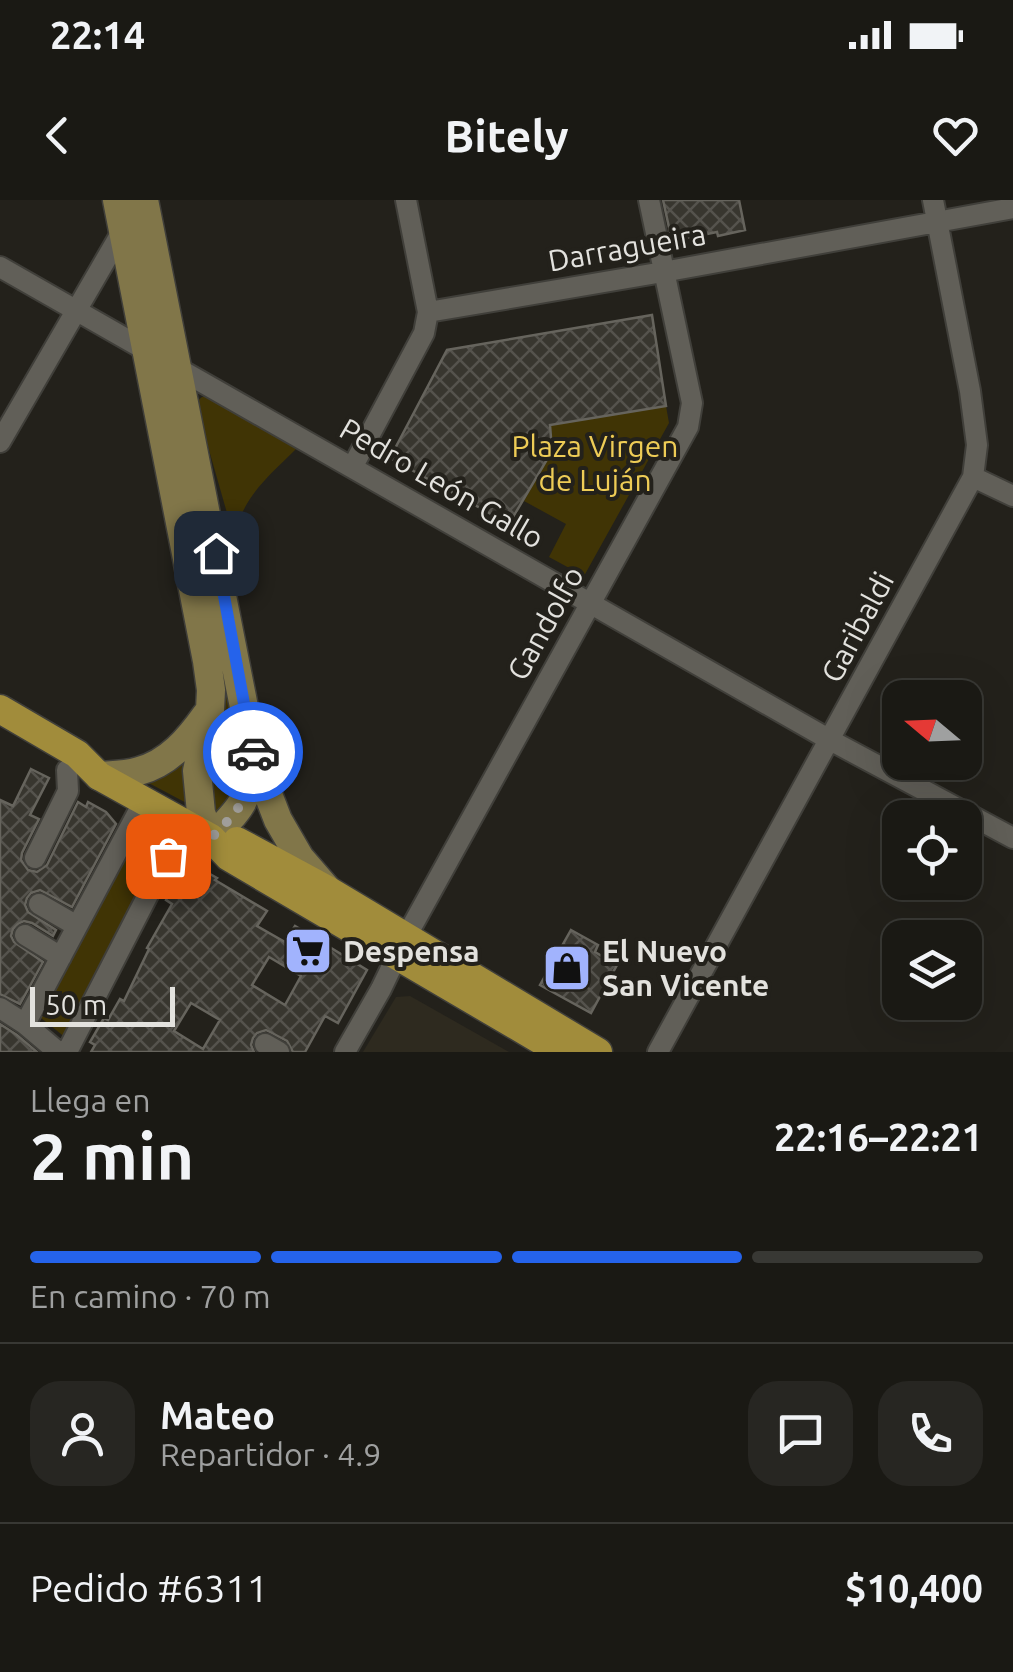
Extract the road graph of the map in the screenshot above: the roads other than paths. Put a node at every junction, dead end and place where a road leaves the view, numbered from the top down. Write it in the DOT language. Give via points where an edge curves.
graph roads {
  1 [pos="118,200"];
  2 [pos="406,200"];
  3 [pos="649,200"];
  4 [pos="933,200"];
  5 [pos="1013,208"];
  6 [pos="139,218"];
  7 [pos="938,223"];
  8 [pos="0,267"];
  9 [pos="663,272"];
  10 [pos="75,311"];
  11 [pos="428,312"];
  12 [pos="148,352"];
  13 [pos="179,370"];
  14 [pos="0,442"];
  15 [pos="353,466"];
  16 [pos="972,477"];
  17 [pos="1013,496"];
  18 [pos="591,603"];
  19 [pos="0,709"];
  20 [pos="210,710"];
  21 [pos="0,731"];
  22 [pos="830,740"];
  23 [pos="254,758"];
  24 [pos="68,770"];
  25 [pos="99,776"];
  26 [pos="144,801"];
  27 [pos="184,823"];
  28 [pos="211,838"];
  29 [pos="1013,838"];
  30 [pos="35,858"];
  31 [pos="326,889"];
  32 [pos="39,904"];
  33 [pos="78,926"];
  34 [pos="26,935"];
  35 [pos="401,946"];
  36 [pos="61,957"];
  37 [pos="0,1008"];
  38 [pos="25,1024"];
  39 [pos="58,1052"];
  40 [pos="67,1052"];
  41 [pos="345,1052"];
  42 [pos="561,1052"];
  43 [pos="598,1052"];
  44 [pos="658,1052"];
  1 -- 6 [label="main road"];
  2 -- 11 [label="street"];
  3 -- 9 [label="street, Gandolfo"];
  4 -- 7 [label="street, Garibaldi"];
  5 -- 7 [label="street, Darragueira"];
  6 -- 10 [label="street"];
  6 -- 12 [label="main road"];
  6 -- 13 [label="main road"];
  7 -- 9 [label="street, Darragueira"];
  7 -- 16 [label="street, Garibaldi" via="978,445"];
  8 -- 10 [label="street, Pedro León Gallo"];
  9 -- 11 [label="street, Darragueira"];
  9 -- 18 [label="street, Gandolfo" via="692,404 688,427"];
  10 -- 12 [label="street, Pedro León Gallo"];
  10 -- 14 [label="street"];
  11 -- 15 [label="street" via="424,333"];
  12 -- 13 [label="street, Pedro León Gallo"];
  12 -- 20 [label="main road" via="207,660"];
  13 -- 15 [label="street, Pedro León Gallo"];
  13 -- 23 [label="main road"];
  15 -- 18 [label="street, Pedro León Gallo"];
  16 -- 17 [label="street"];
  16 -- 22 [label="street, Garibaldi"];
  18 -- 22 [label="street, Pedro León Gallo"];
  18 -- 35 [label="street, Gandolfo"];
  19 -- 25 [label="main road" via="76,754"];
  20 -- 25 [label="main road" via="164,760 138,772"];
  20 -- 28 [label="main road" via="197,771"];
  21 -- 24 [label="main road"];
  22 -- 29 [label="street, Pedro León Gallo"];
  22 -- 44 [label="street, Garibaldi"];
  23 -- 28 [label="main road" via="248,794"];
  23 -- 31 [label="main road" via="278,820"];
  24 -- 25 [label="main road"];
  24 -- 30 [label="street" via="68,791"];
  25 -- 26 [label="main road"];
  26 -- 27 [label="main road"];
  26 -- 33 [label="street"];
  27 -- 28 [label="main road"];
  27 -- 40 [label="street"];
  28 -- 31 [label="main road" via="238,841"];
  28 -- 35 [label="main road" via="229,857"];
  31 -- 35 [label="main road"];
  32 -- 33 [label="street"];
  33 -- 36 [label="street"];
  34 -- 36 [label="street"];
  35 -- 41 [label="street, Gandolfo"];
  35 -- 42 [label="main road"];
  35 -- 43 [label="main road"];
  36 -- 38 [label="street"];
  37 -- 38 [label="street"];
  38 -- 39 [label="street"];
}
